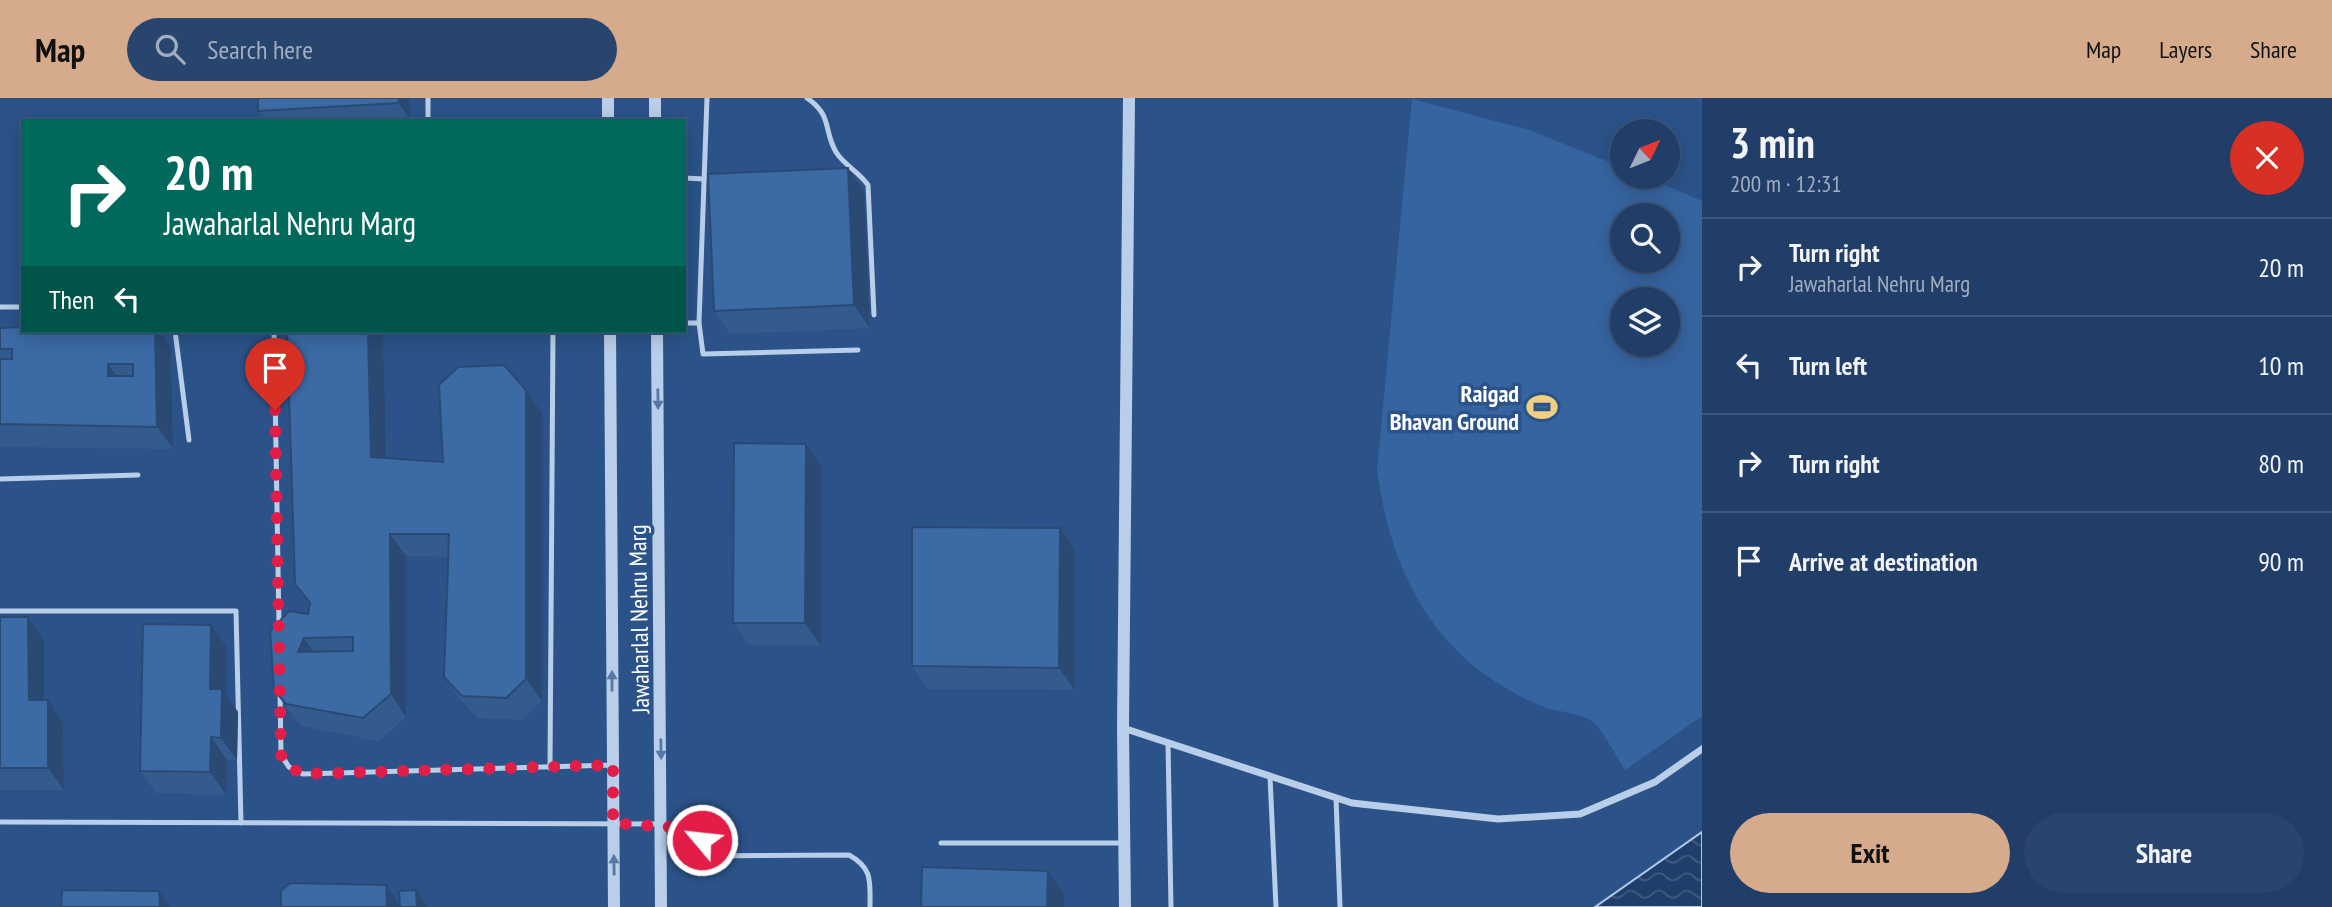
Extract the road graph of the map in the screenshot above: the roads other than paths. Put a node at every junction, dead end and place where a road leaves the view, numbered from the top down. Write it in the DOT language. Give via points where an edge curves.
graph roads {
  1 [pos="428,98"];
  2 [pos="608,98"];
  3 [pos="654,98"];
  4 [pos="706,98"];
  5 [pos="807,98"];
  6 [pos="1129,98"];
  7 [pos="428,119"];
  8 [pos="608,119"];
  9 [pos="655,119"];
  10 [pos="686,178"];
  11 [pos="704,179"];
  12 [pos="0,307"];
  13 [pos="21,307"];
  14 [pos="874,315"];
  15 [pos="686,323"];
  16 [pos="699,323"];
  17 [pos="175,333"];
  18 [pos="274,333"];
  19 [pos="553,333"];
  20 [pos="610,333"];
  21 [pos="657,333"];
  22 [pos="858,350"];
  23 [pos="188,440"];
  24 [pos="138,475"];
  25 [pos="0,479"];
  26 [pos="0,611"];
  27 [pos="279,632"];
  28 [pos="280,686"];
  29 [pos="1123,728"];
  30 [pos="1168,743"];
  31 [pos="1702,748"];
  32 [pos="613,765"];
  33 [pos="550,768"];
  34 [pos="1270,777"];
  35 [pos="1336,798"];
  36 [pos="0,822"];
  37 [pos="241,823"];
  38 [pos="613,823"];
  39 [pos="662,824"];
  40 [pos="941,844"];
  41 [pos="1125,844"];
  42 [pos="614,907"];
  43 [pos="661,907"];
  44 [pos="870,907"];
  45 [pos="1125,907"];
  46 [pos="1171,907"];
  47 [pos="1276,907"];
  48 [pos="1340,907"];
  1 -- 7 [label="lane"];
  2 -- 8 [label="street"];
  3 -- 9 [label="street"];
  4 -- 11 [label="lane"];
  5 -- 14 [label="lane" via="821,107 836,152 868,185"];
  6 -- 29 [label="street"];
  10 -- 11 [label="lane"];
  11 -- 16 [label="lane"];
  12 -- 13 [label="lane"];
  15 -- 16 [label="lane"];
  16 -- 22 [label="lane" via="703,354"];
  17 -- 23 [label="lane"];
  18 -- 27 [label="lane"];
  19 -- 33 [label="lane"];
  32 -- 20 [label="street, Jawaharlal Nehru Marg, one-way"];
  21 -- 39 [label="street, Jawaharlal Nehru Marg, one-way"];
  24 -- 25 [label="lane"];
  26 -- 37 [label="lane" via="236,611"];
  28 -- 33 [label="lane" via="281,755 289,767 303,774"];
  29 -- 30 [label="street"];
  29 -- 41 [label="street"];
  30 -- 34 [label="street"];
  30 -- 46 [label="lane"];
  31 -- 35 [label="street" via="1655,782 1580,814 1498,819"];
  32 -- 33 [label="lane"];
  32 -- 38 [label="street, Jawaharlal Nehru Marg"];
  34 -- 35 [label="street"];
  34 -- 47 [label="lane"];
  35 -- 48 [label="lane"];
  36 -- 37 [label="lane"];
  37 -- 38 [label="lane"];
  38 -- 39 [label="lane"];
  42 -- 38 [label="street, Jawaharlal Nehru Marg, one-way"];
  39 -- 43 [label="street, Jawaharlal Nehru Marg"];
  39 -- 44 [label="lane" via="696,829 701,834 701,856 849,855 863,863 868,873"];
  40 -- 41 [label="lane"];
  41 -- 45 [label="street"];
}
